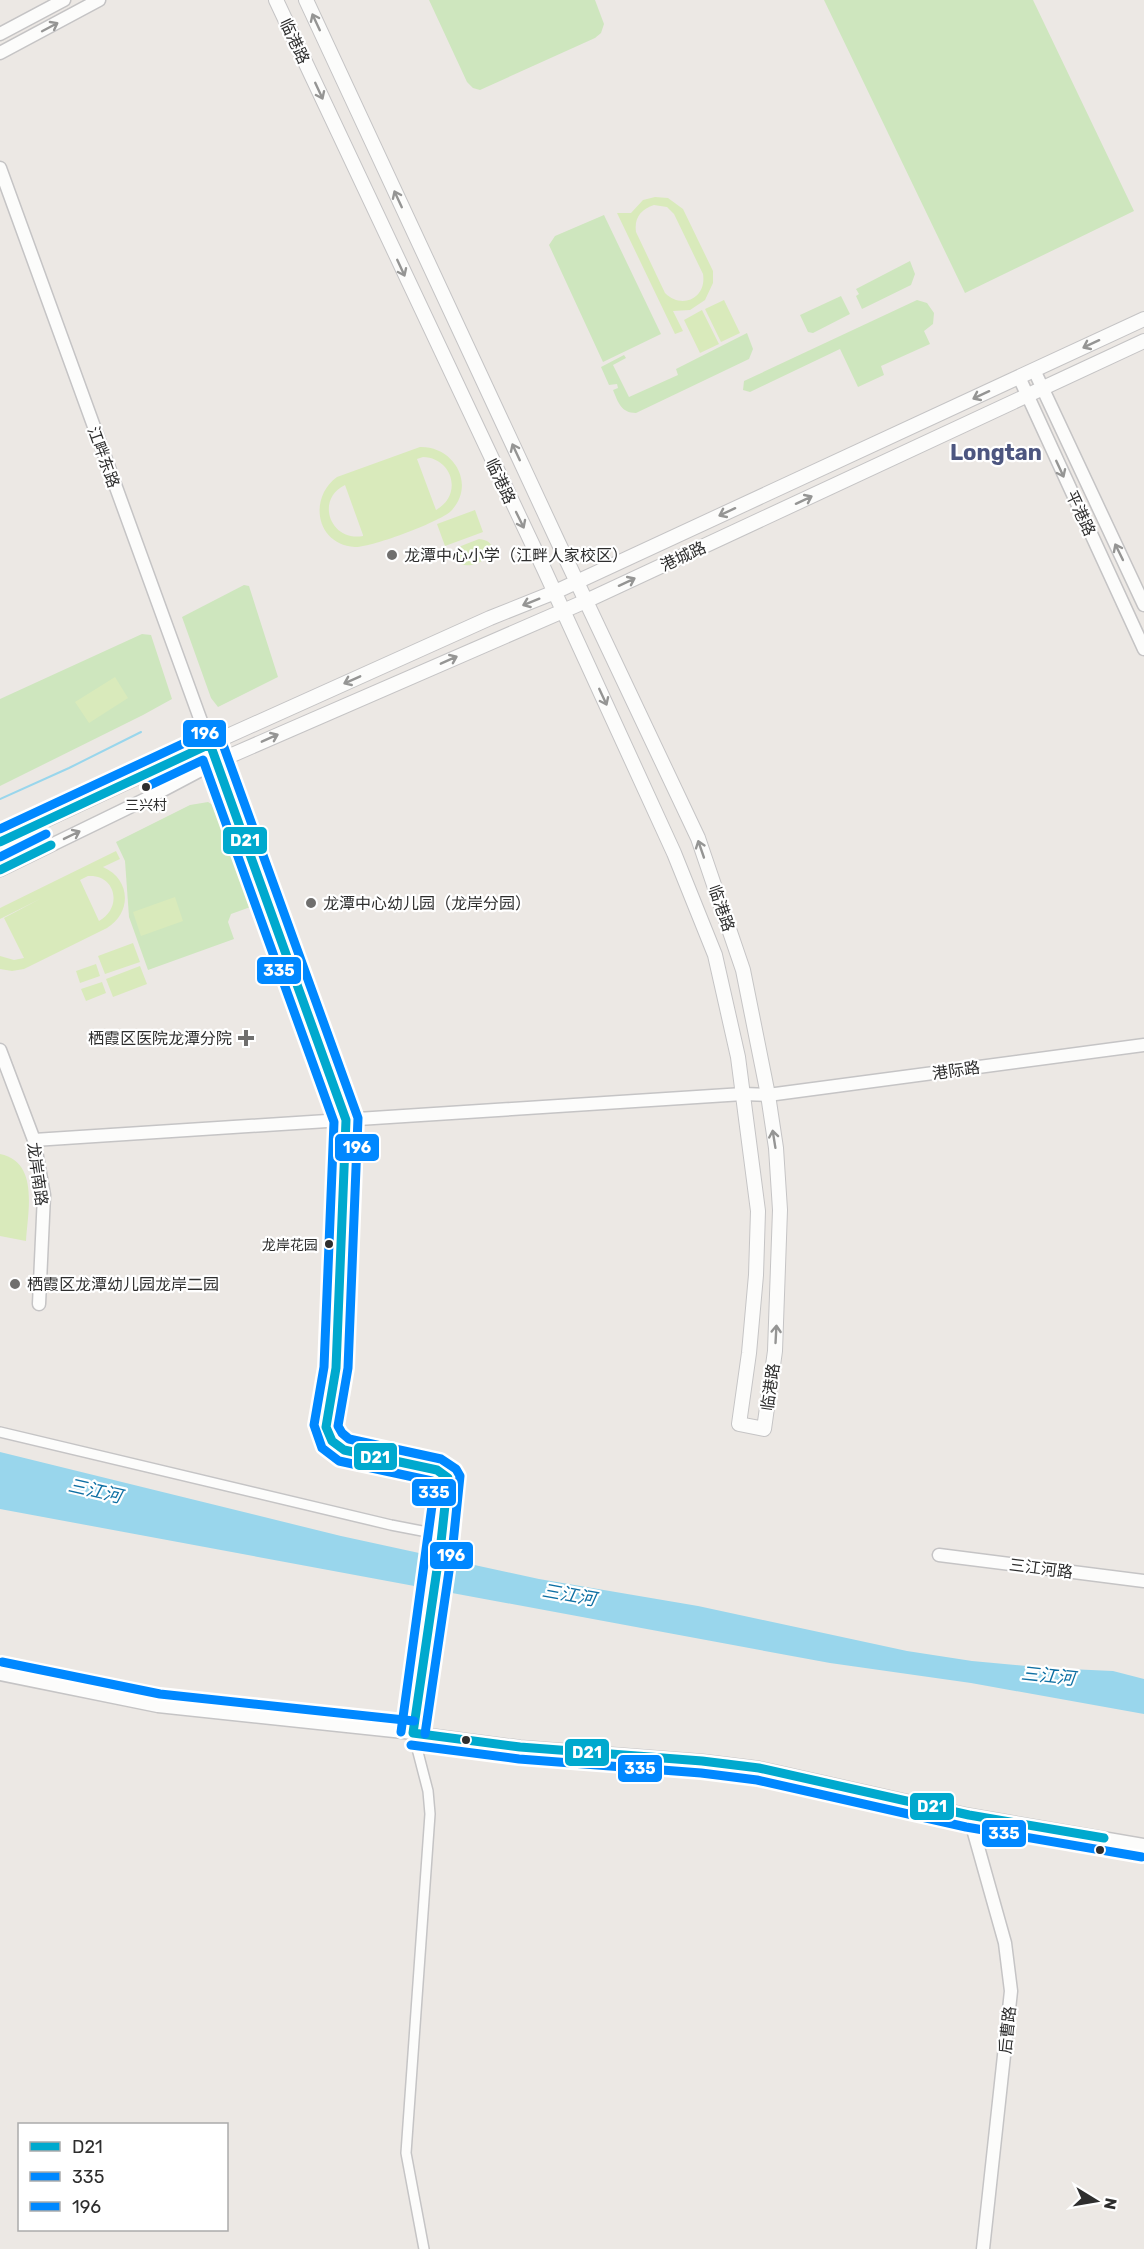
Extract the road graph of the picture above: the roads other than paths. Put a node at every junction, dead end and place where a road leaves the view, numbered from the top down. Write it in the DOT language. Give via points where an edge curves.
graph roads {
  1 [pos="64,0"];
  2 [pos="99,0"];
  3 [pos="276,0"];
  4 [pos="306,0"];
  5 [pos="0,34"];
  6 [pos="0,53"];
  7 [pos="0,168"];
  8 [pos="1144,319"];
  9 [pos="1144,341"];
  10 [pos="1034,370"];
  11 [pos="1019,377"];
  12 [pos="1041,390"];
  13 [pos="1027,397"];
  14 [pos="576,581"];
  15 [pos="555,592"];
  16 [pos="586,601"];
  17 [pos="1144,605"];
  18 [pos="563,611"];
  19 [pos="1144,649"];
  20 [pos="210,744"];
  21 [pos="216,762"];
  22 [pos="0,842"];
  23 [pos="0,870"];
  24 [pos="1144,1045"];
  25 [pos="0,1050"];
  26 [pos="742,1094"];
  27 [pos="768,1095"];
  28 [pos="346,1120"];
  29 [pos="34,1140"];
  30 [pos="39,1304"];
  31 [pos="0,1432"];
  32 [pos="443,1535"];
  33 [pos="939,1555"];
  34 [pos="1144,1581"];
  35 [pos="0,1674"];
  36 [pos="413,1733"];
  37 [pos="969,1815"];
  38 [pos="1144,1845"];
  39 [pos="424,2249"];
  40 [pos="983,2249"];
  1 -- 5 [label="street"];
  6 -- 2 [label="street, one-way"];
  3 -- 15 [label="main road, 临港路, one-way"];
  14 -- 4 [label="main road, 临港路, one-way"];
  7 -- 20 [label="street, 江畔东路"];
  8 -- 10 [label="main road, 港城路, one-way"];
  9 -- 12 [label="main road, 港城路"];
  10 -- 11 [label="main road, 港城路"];
  10 -- 12 [label="street, 平港路"];
  11 -- 13 [label="street, 平港路"];
  11 -- 14 [label="main road, 港城路, one-way"];
  12 -- 13 [label="main road, 港城路"];
  17 -- 12 [label="street, 平港路, one-way"];
  16 -- 13 [label="main road, 港城路, one-way"];
  13 -- 19 [label="street, 平港路, one-way"];
  14 -- 15 [label="main road, 港城路"];
  14 -- 16 [label="main road, 临港路"];
  15 -- 18 [label="main road, 临港路"];
  15 -- 20 [label="main road, 港城路, one-way"];
  16 -- 18 [label="main road, 港城路"];
  27 -- 16 [label="main road, 临港路, one-way" via="743,970 698,838"];
  21 -- 18 [label="main road, 港城路, one-way"];
  18 -- 26 [label="main road, 临港路, one-way" via="674,853 715,955 738,1057"];
  20 -- 21 [label="street, 江畔东路"];
  20 -- 22 [label="street"];
  23 -- 21 [label="street, one-way"];
  21 -- 28 [label="street, 江畔东路"];
  24 -- 27 [label="street, 港际路"];
  25 -- 29 [label="street, 龙岸南路"];
  26 -- 27 [label="street, 港际路"];
  26 -- 27 [label="main road, 临港路, one-way" via="758,1211 750,1353 739,1424 764,1429 775,1351 780,1210"];
  26 -- 28 [label="street, 港际路"];
  28 -- 29 [label="street, 港际路"];
  28 -- 32 [label="street" via="336,1368 327,1427 332,1441 344,1450 437,1470 448,1478"];
  29 -- 30 [label="street, 龙岸南路" via="44,1196"];
  31 -- 32 [label="street"];
  32 -- 36 [label="street"];
  33 -- 34 [label="street, 三江河路"];
  35 -- 36 [label="street" via="158,1706"];
  36 -- 37 [label="street" via="520,1747 759,1768"];
  36 -- 39 [label="street" via="430,1814 406,2152"];
  37 -- 38 [label="street"];
  37 -- 40 [label="street, 后曹路" via="1005,1943 1011,1991"];
}
